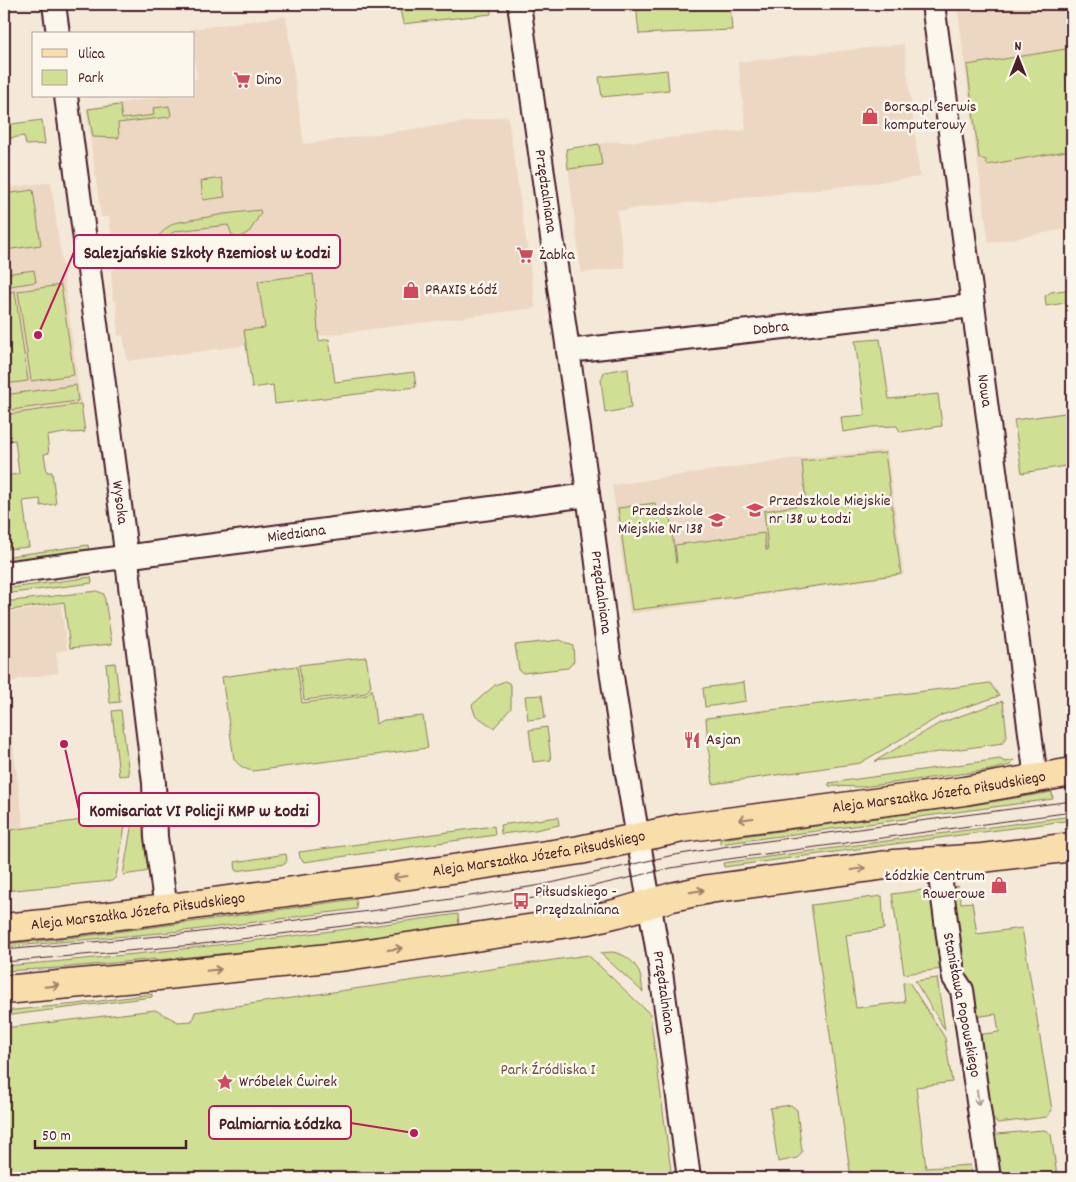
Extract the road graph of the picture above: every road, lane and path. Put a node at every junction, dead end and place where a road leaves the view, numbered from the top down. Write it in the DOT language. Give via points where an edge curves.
graph roads {
  1 [pos="54,4"];
  2 [pos="519,4"];
  3 [pos="933,4"];
  4 [pos="58,32"];
  5 [pos="66,98"];
  6 [pos="973,306"];
  7 [pos="568,351"];
  8 [pos="588,495"];
  9 [pos="126,557"];
  10 [pos="4,573"];
  11 [pos="1072,772"];
  12 [pos="1036,778"];
  13 [pos="638,838"];
  14 [pos="1072,847"];
  15 [pos="938,861"];
  16 [pos="650,903"];
  17 [pos="166,909"];
  18 [pos="4,928"];
  19 [pos="4,990"];
  20 [pos="689,1178"];
  21 [pos="989,1178"];
  1 -- 4 [label="street"];
  2 -- 7 [label="street, Przędzalniana"];
  3 -- 6 [label="street, Nowa"];
  5 -- 9 [label="street, Wysoka"];
  6 -- 7 [label="street, Dobra"];
  6 -- 12 [label="street, Nowa"];
  7 -- 8 [label="street, Przędzalniana"];
  8 -- 9 [label="street, Miedziana"];
  8 -- 13 [label="street, Przędzalniana"];
  9 -- 10 [label="street, Miedziana"];
  9 -- 17 [label="street, Wysoka"];
  11 -- 12 [label="main road, Aleja Marszałka Józefa Piłsudskiego"];
  12 -- 13 [label="main road, Aleja Marszałka Józefa Piłsudskiego, one-way" via="964,791 708,824"];
  13 -- 16 [label="street, Przędzalniana"];
  13 -- 17 [label="main road, Aleja Marszałka Józefa Piłsudskiego, one-way" via="553,854"];
  14 -- 15 [label="main road"];
  16 -- 15 [label="main road, one-way" via="709,889"];
  15 -- 21 [label="street, Stanisława Popowskiego, one-way" via="953,973 962,990"];
  19 -- 16 [label="main road, one-way" via="346,956 589,920"];
  16 -- 20 [label="street, Przędzalniana"];
  17 -- 18 [label="main road, Aleja Marszałka Józefa Piłsudskiego"];
}
